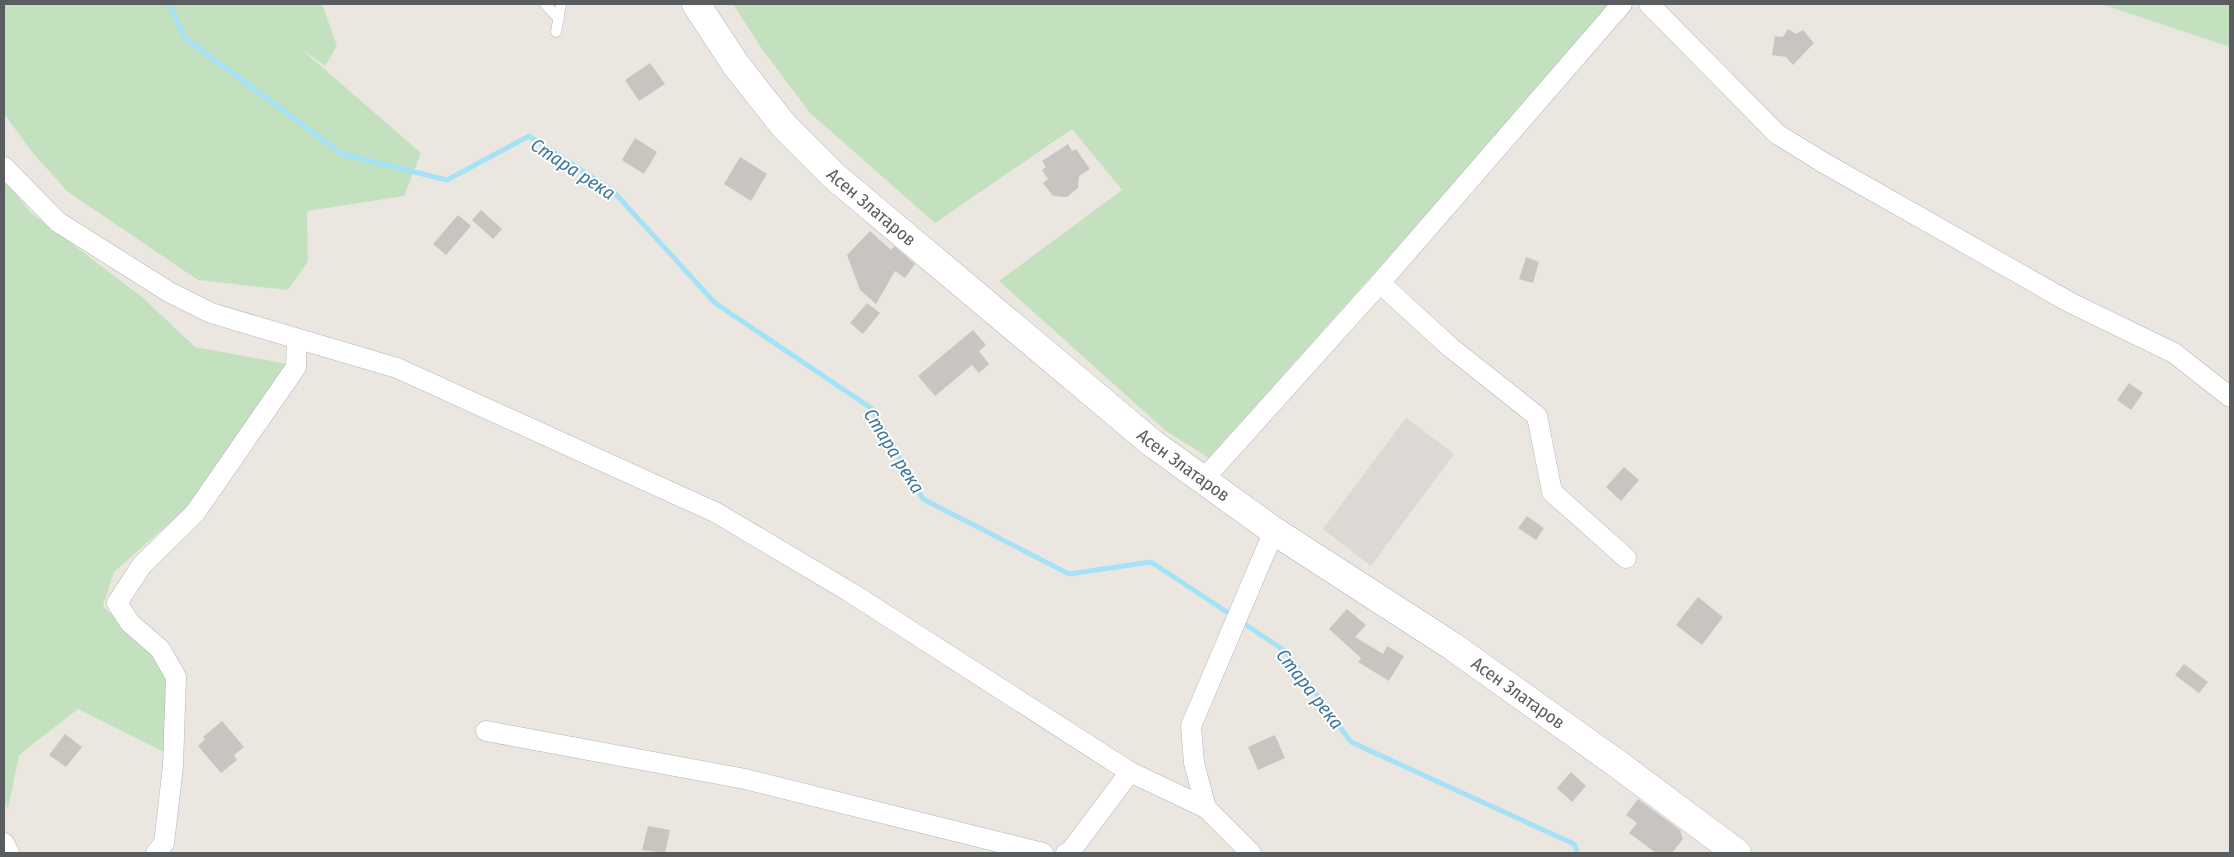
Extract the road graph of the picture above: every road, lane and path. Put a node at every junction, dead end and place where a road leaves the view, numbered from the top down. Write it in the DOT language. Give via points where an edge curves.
graph roads {
  1 [pos="545,4"];
  2 [pos="561,4"];
  3 [pos="696,4"];
  4 [pos="1622,4"];
  5 [pos="1649,4"];
  6 [pos="560,19"];
  7 [pos="556,32"];
  8 [pos="4,167"];
  9 [pos="1380,283"];
  10 [pos="298,338"];
  11 [pos="2230,397"];
  12 [pos="1203,480"];
  13 [pos="1274,531"];
  14 [pos="1626,558"];
  15 [pos="486,731"];
  16 [pos="1130,772"];
  17 [pos="1206,808"];
  18 [pos="4,843"];
  19 [pos="9,853"];
  20 [pos="156,853"];
  21 [pos="1043,853"];
  22 [pos="1066,853"];
  23 [pos="1251,853"];
  24 [pos="1737,853"];
  1 -- 6 [label="lane"];
  2 -- 6 [label="lane" via="558,8"];
  3 -- 12 [label="street, Асен Златаров" via="736,65 784,126 834,176 1152,443"];
  4 -- 9 [label="street"];
  5 -- 11 [label="street" via="1777,134 2071,303 2174,353"];
  6 -- 7 [label="lane"];
  8 -- 10 [label="street" via="58,222 169,292 211,313"];
  9 -- 12 [label="street"];
  9 -- 14 [label="street" via="1450,347 1537,416 1552,492"];
  10 -- 16 [label="street" via="397,368 715,512 850,592"];
  10 -- 20 [label="street" via="296,366 195,513 142,565 117,603 130,623 160,649 176,677 173,766 164,843"];
  12 -- 13 [label="street, Асен Златаров"];
  13 -- 17 [label="street" via="1191,726 1194,764"];
  13 -- 24 [label="street, Асен Златаров" via="1452,646"];
  15 -- 21 [label="street" via="745,780"];
  16 -- 17 [label="street"];
  16 -- 22 [label="street" via="1070,852"];
  17 -- 23 [label="street"];
  18 -- 19 [label="street"];
}
